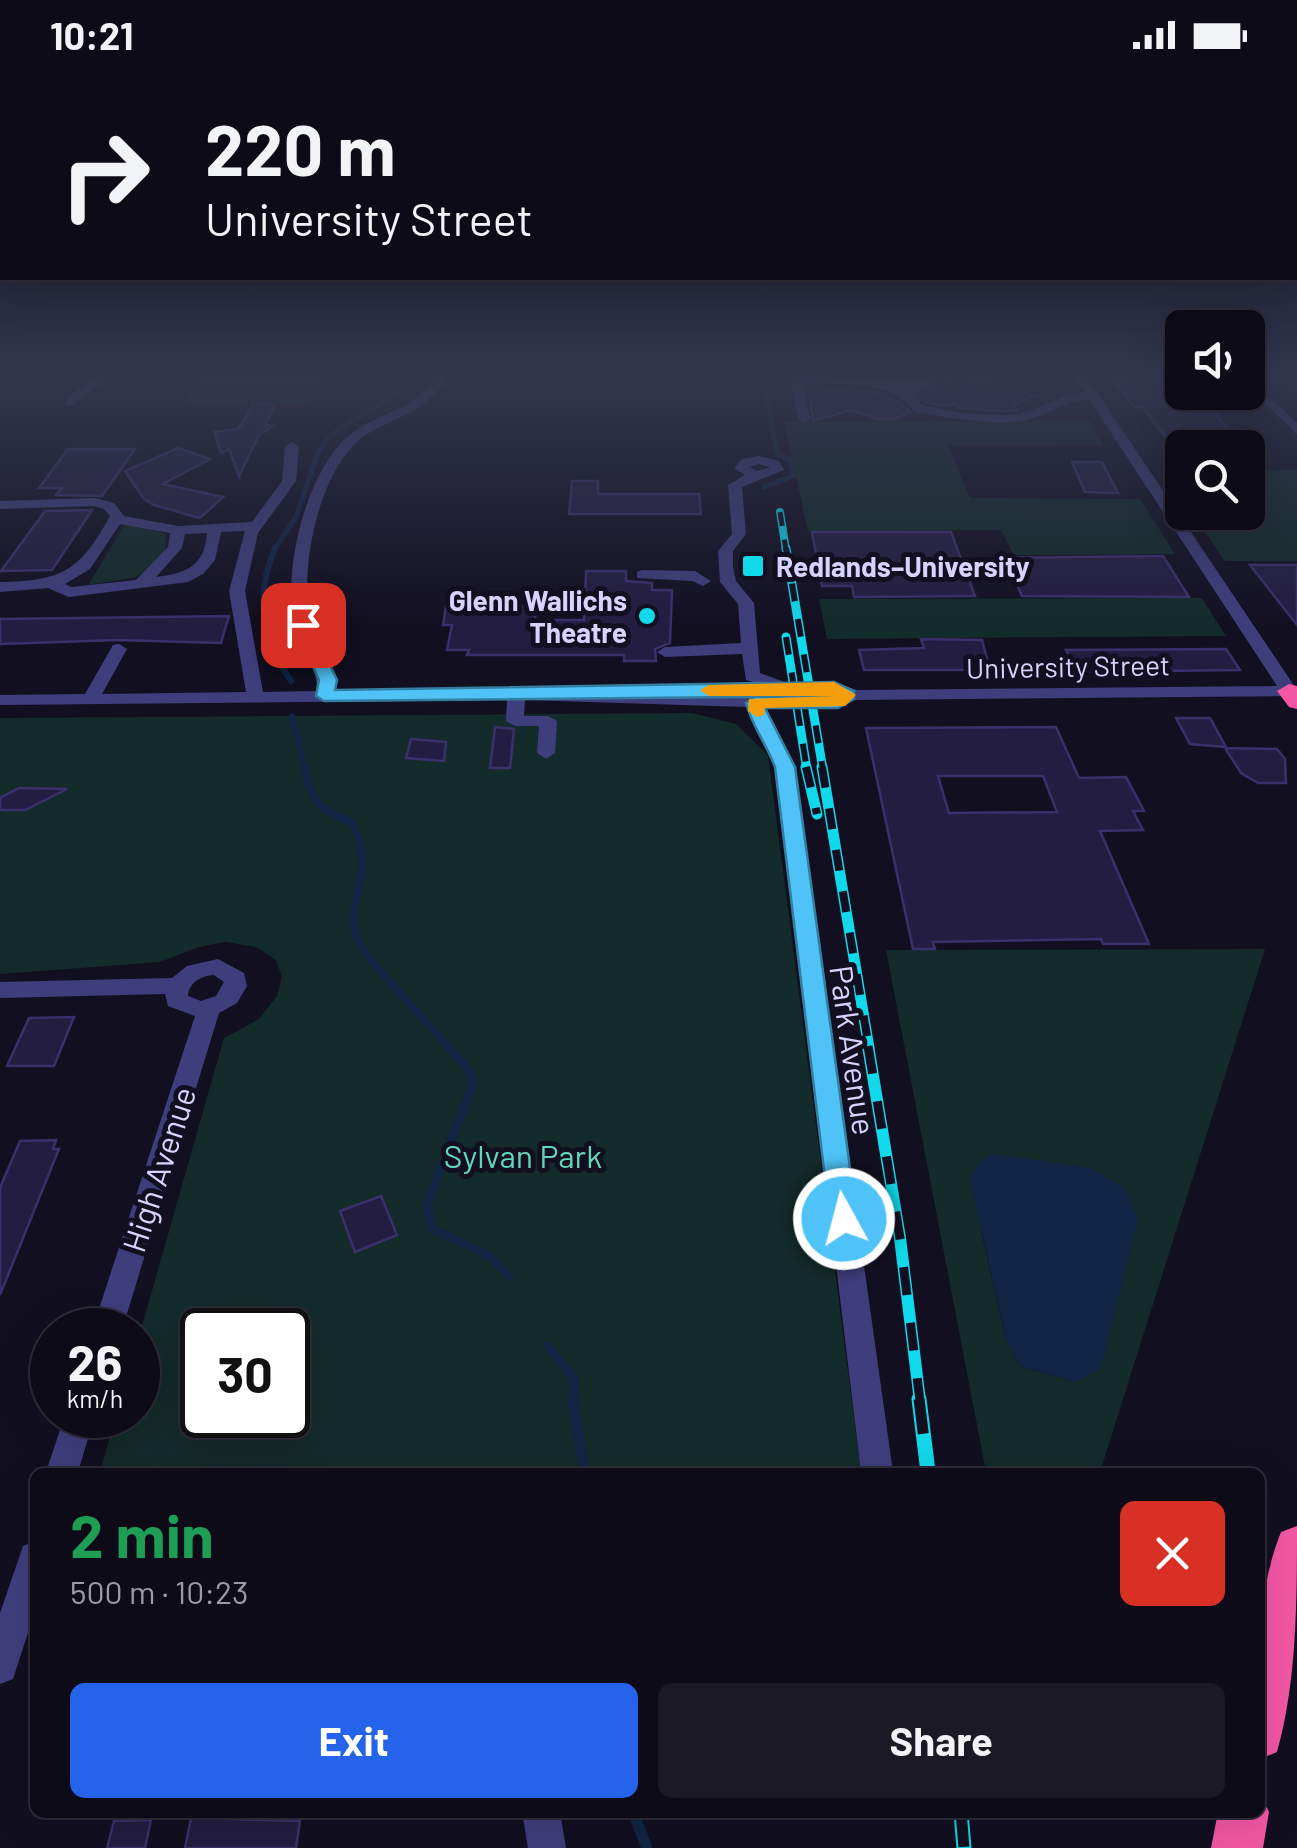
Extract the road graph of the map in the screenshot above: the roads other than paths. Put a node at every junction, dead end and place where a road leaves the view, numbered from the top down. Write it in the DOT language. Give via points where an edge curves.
graph roads {
  1 [pos="291,459"];
  2 [pos="336,459"];
  3 [pos="1136,459"];
  4 [pos="756,475"];
  5 [pos="0,505"];
  6 [pos="116,519"];
  7 [pos="255,526"];
  8 [pos="178,530"];
  9 [pos="214,530"];
  10 [pos="642,575"];
  11 [pos="703,581"];
  12 [pos="140,584"];
  13 [pos="54,585"];
  14 [pos="0,587"];
  15 [pos="119,648"];
  16 [pos="752,648"];
  17 [pos="665,652"];
  18 [pos="784,688"];
  19 [pos="516,694"];
  20 [pos="576,694"];
  21 [pos="848,695"];
  22 [pos="255,696"];
  23 [pos="324,696"];
  24 [pos="1293,696"];
  25 [pos="90,698"];
  26 [pos="0,700"];
  27 [pos="755,703"];
  28 [pos="546,753"];
  29 [pos="177,986"];
  30 [pos="0,990"];
  31 [pos="209,1008"];
  32 [pos="114,1308"];
  33 [pos="73,1438"];
  34 [pos="63,1468"];
  35 [pos="876,1468"];
  36 [pos="1297,1548"];
  37 [pos="30,1576"];
  38 [pos="11,1646"];
  39 [pos="1265,1710"];
  40 [pos="542,1818"];
  41 [pos="1243,1818"];
  42 [pos="547,1848"];
  43 [pos="1237,1848"];
  1 -- 7 [label="street" via="289,481"];
  2 -- 23 [label="street" via="302,550 297,596 328,680"];
  3 -- 24 [label="street"];
  4 -- 16 [label="street" via="735,485 739,534 725,558 728,582 746,601"];
  5 -- 6 [label="street" via="95,502 109,506"];
  6 -- 8 [label="street"];
  6 -- 13 [label="street" via="82,570"];
  7 -- 9 [label="street"];
  7 -- 22 [label="street" via="237,602"];
  8 -- 9 [label="street"];
  8 -- 12 [label="street" via="174,548"];
  9 -- 12 [label="street" via="214,548 192,576"];
  10 -- 11 [label="street"];
  12 -- 13 [label="street" via="68,592"];
  13 -- 14 [label="street"];
  15 -- 25 [label="street"];
  16 -- 17 [label="street"];
  16 -- 18 [label="street" via="752,676"];
  18 -- 20 [label="street, University Street"];
  18 -- 21 [label="street, University Street" via="834,688"];
  19 -- 20 [label="street"];
  19 -- 23 [label="street"];
  19 -- 28 [label="street" via="515,721 548,720"];
  20 -- 27 [label="street, University Street"];
  21 -- 24 [label="street, University Street"];
  21 -- 27 [label="street, University Street" via="838,702"];
  22 -- 23 [label="street"];
  22 -- 25 [label="street"];
  25 -- 26 [label="street"];
  27 -- 35 [label="street, Park Avenue" via="785,767"];
  29 -- 30 [label="street"];
  29 -- 31 [label="street" via="181,1005"];
  29 -- 31 [label="street" via="198,969 233,974 234,993"];
  31 -- 32 [label="street, High Avenue"];
  33 -- 34 [label="street"];
  36 -- 39 [label="highway"];
  37 -- 38 [label="street"];
  40 -- 42 [label="street"];
  41 -- 43 [label="highway"];
}
